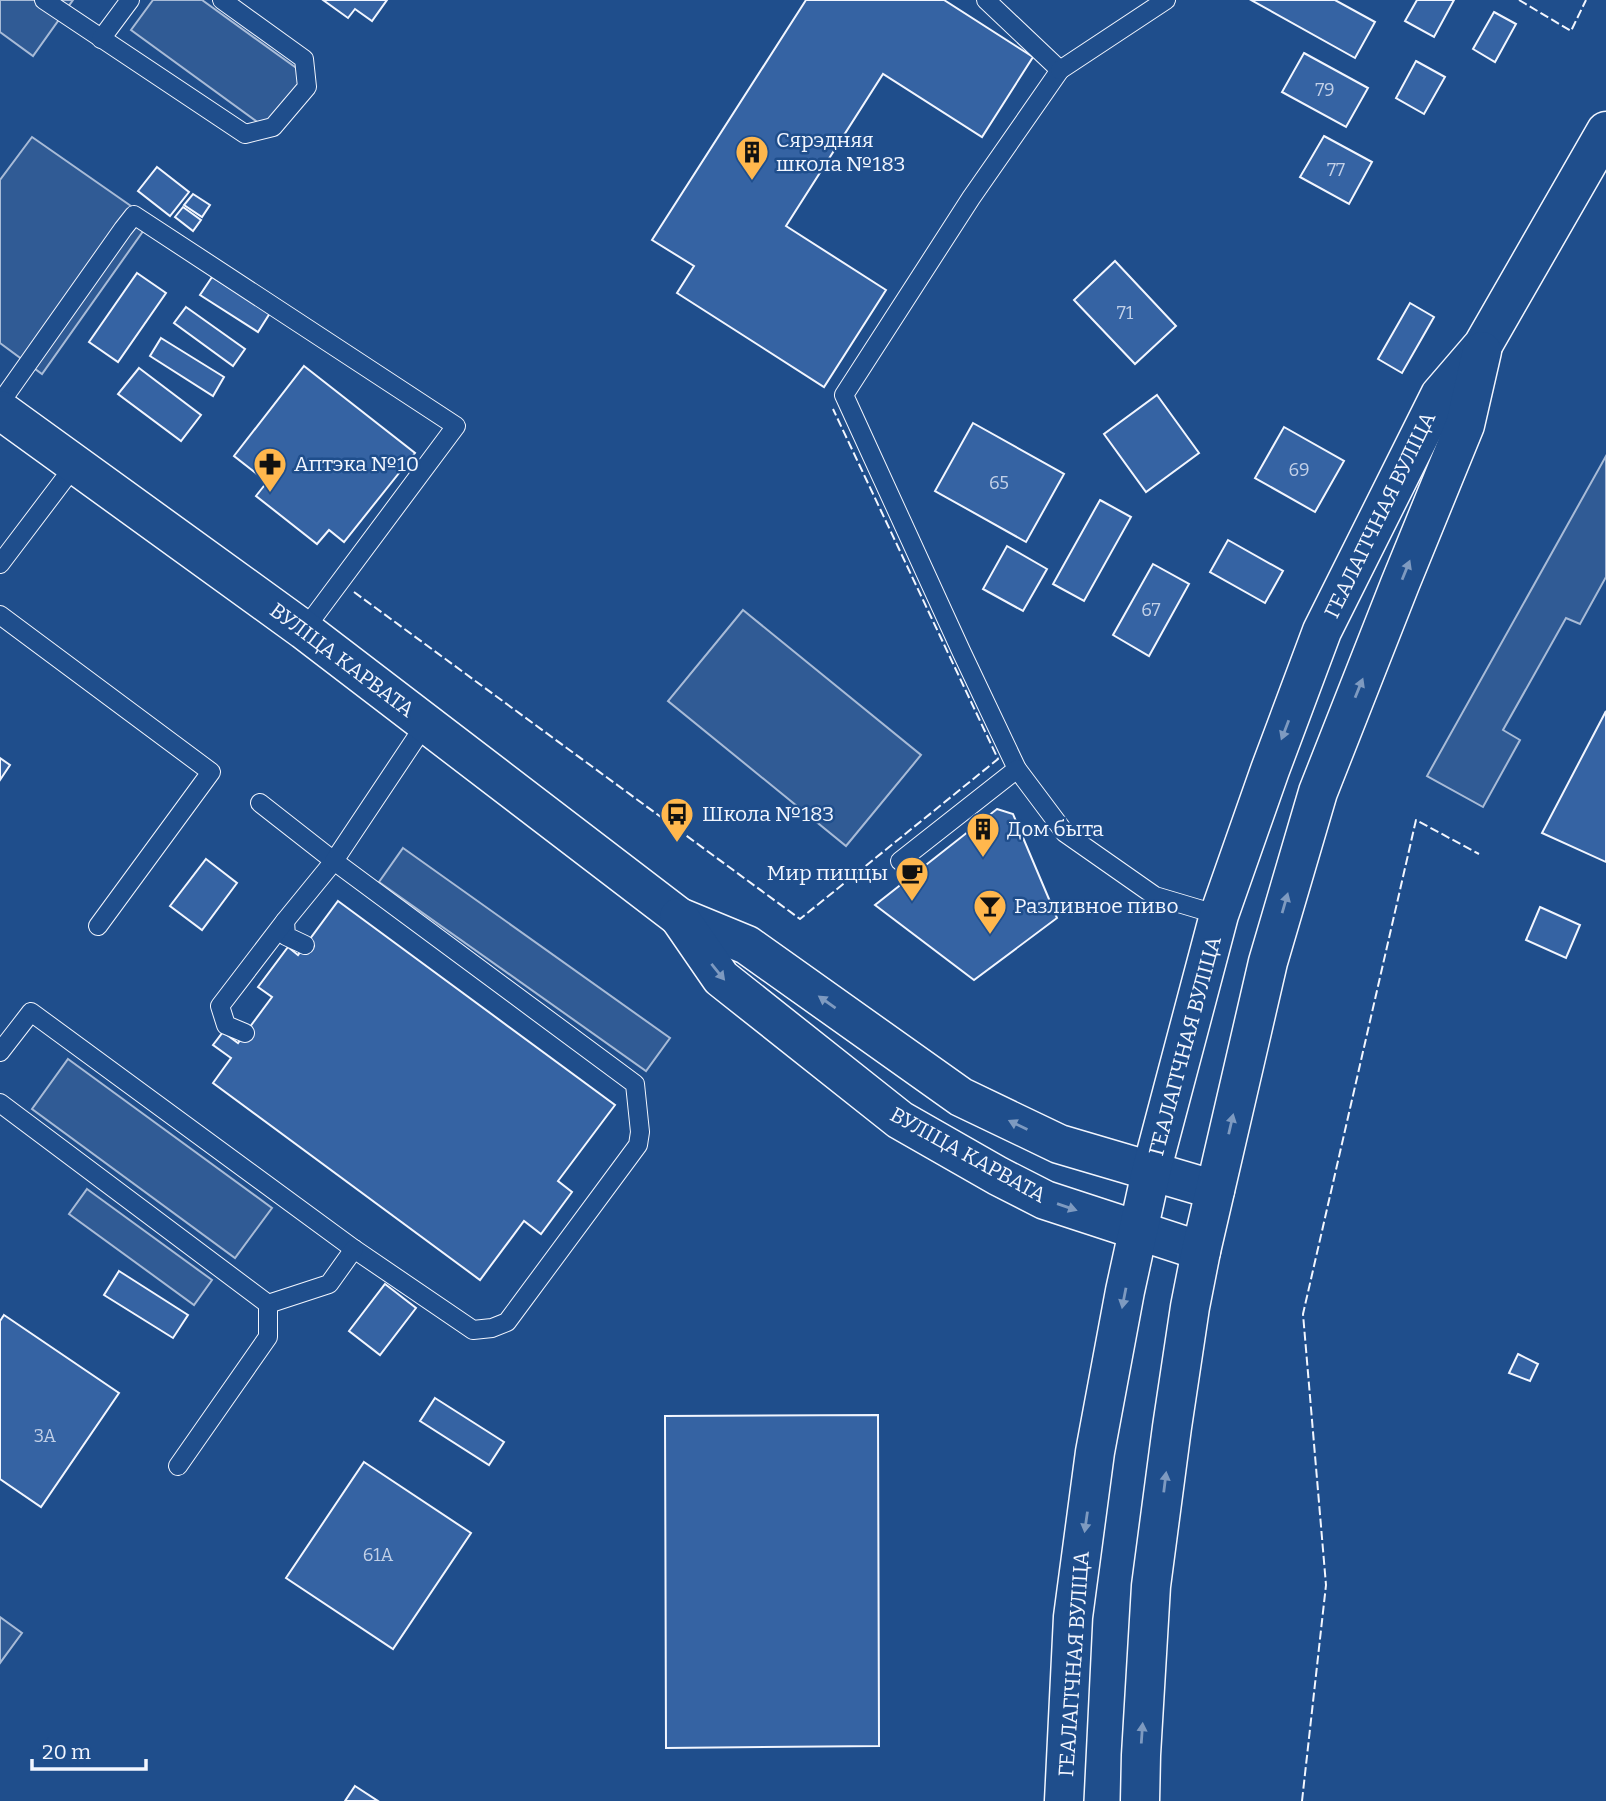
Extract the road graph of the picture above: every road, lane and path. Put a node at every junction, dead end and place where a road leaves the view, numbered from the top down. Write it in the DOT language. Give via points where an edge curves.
graph roads {
  1 [pos="44,0"];
  2 [pos="130,0"];
  3 [pos="222,0"];
  4 [pos="986,0"];
  5 [pos="1166,0"];
  6 [pos="101,39"];
  7 [pos="1060,69"];
  8 [pos="1604,138"];
  9 [pos="1483,345"];
  10 [pos="0,404"];
  11 [pos="0,410"];
  12 [pos="75,465"];
  13 [pos="0,564"];
  14 [pos="0,615"];
  15 [pos="304,631"];
  16 [pos="426,723"];
  17 [pos="1017,769"];
  18 [pos="260,803"];
  19 [pos="334,861"];
  20 [pos="900,861"];
  21 [pos="1219,915"];
  22 [pos="679,917"];
  23 [pos="285,920"];
  24 [pos="98,926"];
  25 [pos="305,946"];
  26 [pos="245,1033"];
  27 [pos="0,1052"];
  28 [pos="0,1103"];
  29 [pos="1152,1172"];
  30 [pos="1215,1190"];
  31 [pos="1138,1231"];
  32 [pos="354,1249"];
  33 [pos="1201,1251"];
  34 [pos="268,1304"];
  35 [pos="178,1466"];
  36 [pos="1064,1801"];
  37 [pos="1140,1801"];
  1 -- 6 [label="lane"];
  2 -- 6 [label="lane"];
  3 -- 6 [label="lane" via="304,59 307,87 273,127 245,134"];
  4 -- 7 [label="lane"];
  5 -- 7 [label="lane"];
  7 -- 17 [label="lane" via="844,395"];
  8 -- 9 [label="street, ГЕАЛАГІЧНАЯ ВУЛІЦА"];
  9 -- 21 [label="street, ГЕАЛАГІЧНАЯ ВУЛІЦА, one-way" via="1440,395 1322,631"];
  30 -- 9 [label="street, ГЕАЛАГІЧНАЯ ВУЛІЦА, one-way" via="1268,962 1318,792 1465,425"];
  10 -- 15 [label="lane" via="134,215 456,426"];
  11 -- 12 [label="street, ВУЛІЦА КАРВАТА"];
  12 -- 13 [label="lane"];
  12 -- 15 [label="street, ВУЛІЦА КАРВАТА"];
  14 -- 24 [label="lane" via="211,772"];
  15 -- 16 [label="street, ВУЛІЦА КАРВАТА"];
  16 -- 19 [label="lane"];
  16 -- 22 [label="street, ВУЛІЦА КАРВАТА"];
  17 -- 20 [label="lane"];
  17 -- 21 [label="lane" via="1065,833 1155,896"];
  18 -- 19 [label="lane"];
  19 -- 23 [label="lane"];
  19 -- 32 [label="lane" via="635,1084 640,1132 638,1145 507,1322 472,1329"];
  21 -- 29 [label="street, ГЕАЛАГІЧНАЯ ВУЛІЦА"];
  29 -- 22 [label="street, ВУЛІЦА КАРВАТА, one-way" via="1059,1144 961,1097 747,945"];
  22 -- 31 [label="street, ВУЛІЦА КАРВАТА, one-way" via="721,978 900,1120 1045,1200"];
  23 -- 25 [label="lane" via="286,936"];
  23 -- 26 [label="lane" via="220,1006 226,1025"];
  27 -- 32 [label="lane" via="31,1012"];
  28 -- 34 [label="lane"];
  29 -- 30 [label="street, ВУЛІЦА КАРВАТА"];
  29 -- 31 [label="street, ГЕАЛАГІЧНАЯ ВУЛІЦА"];
  30 -- 33 [label="street, ГЕАЛАГІЧНАЯ ВУЛІЦА"];
  31 -- 33 [label="street, ВУЛІЦА КАРВАТА"];
  31 -- 36 [label="street, ГЕАЛАГІЧНАЯ ВУЛІЦА, one-way" via="1095,1452 1073,1617"];
  32 -- 34 [label="lane" via="329,1284"];
  37 -- 33 [label="street, ГЕАЛАГІЧНАЯ ВУЛІЦА, one-way" via="1151,1586"];
  34 -- 35 [label="lane" via="268,1337"];
}
